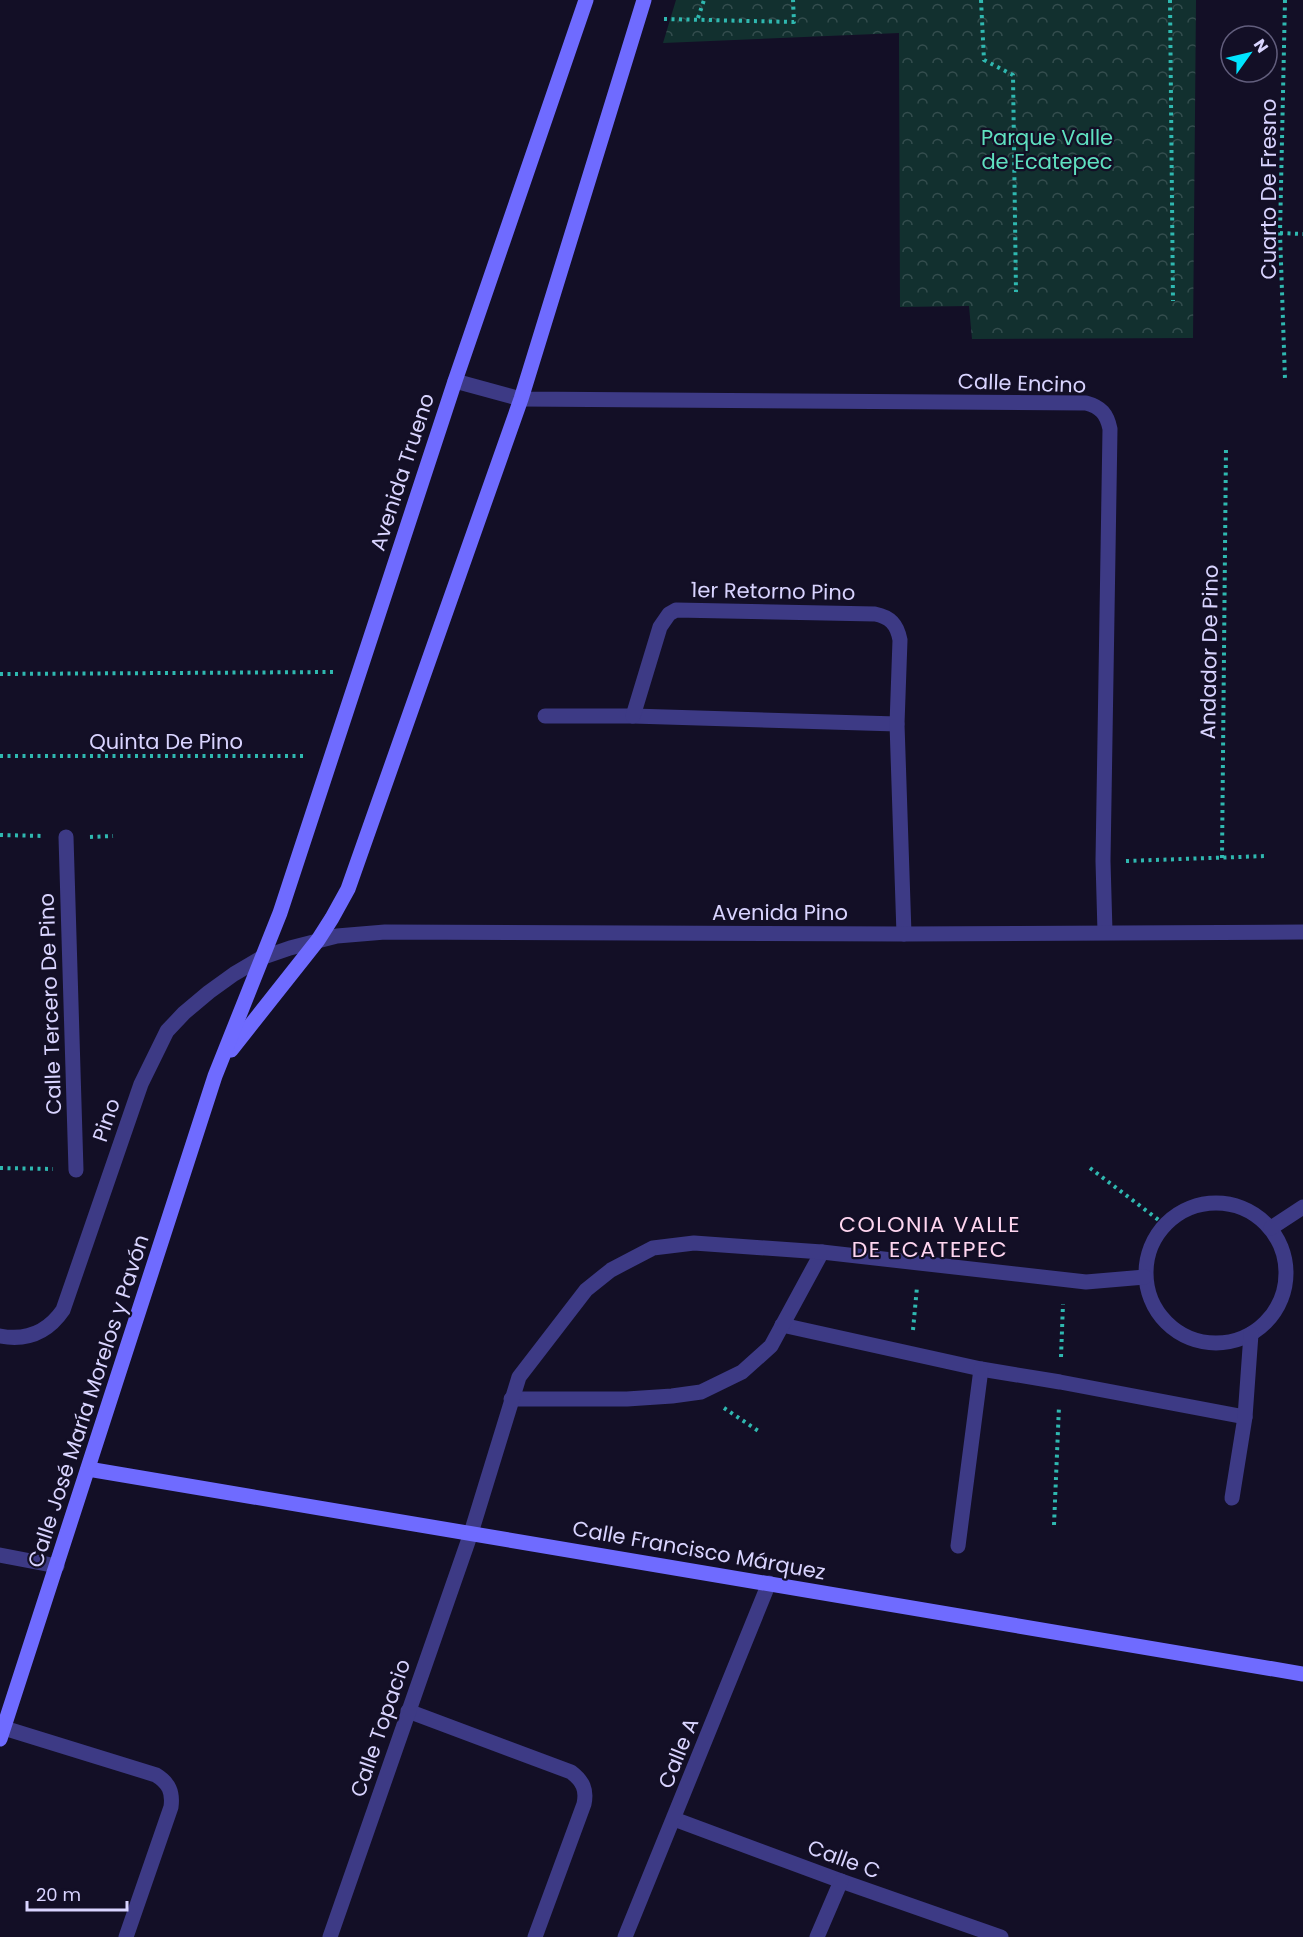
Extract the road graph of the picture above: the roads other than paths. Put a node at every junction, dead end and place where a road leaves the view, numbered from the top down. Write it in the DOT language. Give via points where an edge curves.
graph roads {
  1 [pos="586,0"];
  2 [pos="644,0"];
  3 [pos="455,381"];
  4 [pos="521,399"];
  5 [pos="545,716"];
  6 [pos="633,716"];
  7 [pos="897,724"];
  8 [pos="66,837"];
  9 [pos="1105,932"];
  10 [pos="1303,932"];
  11 [pos="904,934"];
  12 [pos="318,940"];
  13 [pos="261,958"];
  14 [pos="215,1076"];
  15 [pos="76,1170"];
  16 [pos="1303,1207"];
  17 [pos="1271,1228"];
  18 [pos="822,1252"];
  19 [pos="1145,1277"];
  20 [pos="782,1325"];
  21 [pos="1251,1335"];
  22 [pos="0,1336"];
  23 [pos="981,1369"];
  24 [pos="511,1399"];
  25 [pos="1245,1417"];
  26 [pos="88,1469"];
  27 [pos="1232,1498"];
  28 [pos="471,1533"];
  29 [pos="958,1546"];
  30 [pos="0,1555"];
  31 [pos="57,1566"];
  32 [pos="769,1583"];
  33 [pos="1303,1674"];
  34 [pos="408,1711"];
  35 [pos="2,1734"];
  36 [pos="674,1819"];
  37 [pos="841,1881"];
  38 [pos="126,1937"];
  39 [pos="330,1937"];
  40 [pos="535,1937"];
  41 [pos="626,1937"];
  42 [pos="817,1937"];
  43 [pos="1001,1937"];
  1 -- 3 [label="street, Avenida Trueno"];
  2 -- 4 [label="street"];
  3 -- 4 [label="street, Calle Encino"];
  3 -- 13 [label="street, Avenida Trueno" via="280,913"];
  4 -- 9 [label="street, Calle Encino" via="1086,404 1103,411 1110,429"];
  4 -- 12 [label="street" via="348,889"];
  5 -- 6 [label="street"];
  6 -- 7 [label="street"];
  6 -- 7 [label="street, 1er Retorno Pino" via="660,627 676,610 875,614 893,622 900,640"];
  7 -- 11 [label="street, 1er Retorno Pino"];
  8 -- 15 [label="street, Calle Tercero De Pino"];
  9 -- 10 [label="street, Avenida Pino"];
  9 -- 11 [label="street, Avenida Pino"];
  11 -- 12 [label="street, Avenida Pino" via="385,932"];
  12 -- 13 [label="street, Avenida Pino"];
  12 -- 14 [label="street, Calle José María Morelos y Pavón" via="236,1042"];
  13 -- 14 [label="street, Calle José María Morelos y Pavón"];
  13 -- 22 [label="street, Pino" via="209,992 167,1031 141,1084 63,1310 55,1322 28,1336"];
  14 -- 26 [label="street, Calle José María Morelos y Pavón"];
  16 -- 17 [label="street"];
  17 -- 19 [label="street" via="1238,1206 1199,1204 1164,1224 1149,1248"];
  17 -- 21 [label="street" via="1284,1256 1286,1287 1274,1314"];
  18 -- 19 [label="street, Calle Topacio" via="1086,1282"];
  18 -- 20 [label="street"];
  18 -- 24 [label="street, Calle Topacio" via="694,1243 653,1248 611,1269 586,1290 519,1377"];
  19 -- 21 [label="street" via="1156,1311 1182,1335 1217,1344"];
  20 -- 23 [label="street"];
  20 -- 24 [label="street" via="771,1346 742,1372 701,1392 627,1399"];
  21 -- 25 [label="street"];
  23 -- 25 [label="street"];
  23 -- 29 [label="street"];
  24 -- 28 [label="street, Calle Topacio"];
  25 -- 27 [label="street"];
  26 -- 28 [label="street, Calle Francisco Márquez"];
  26 -- 31 [label="street, Calle José María Morelos y Pavón"];
  28 -- 32 [label="street, Calle Francisco Márquez"];
  28 -- 34 [label="street, Calle Topacio"];
  30 -- 31 [label="street"];
  31 -- 35 [label="street, Calle José María Morelos y Pavón"];
  32 -- 33 [label="street, Calle Francisco Márquez"];
  32 -- 36 [label="street, Calle A"];
  34 -- 39 [label="street, Calle Topacio"];
  34 -- 40 [label="street" via="571,1772 584,1786 584,1804"];
  35 -- 38 [label="street" via="156,1775 170,1788 171,1807"];
  36 -- 37 [label="street, Calle C"];
  36 -- 41 [label="street, Calle A"];
  37 -- 42 [label="street"];
  37 -- 43 [label="street, Calle C"];
}
